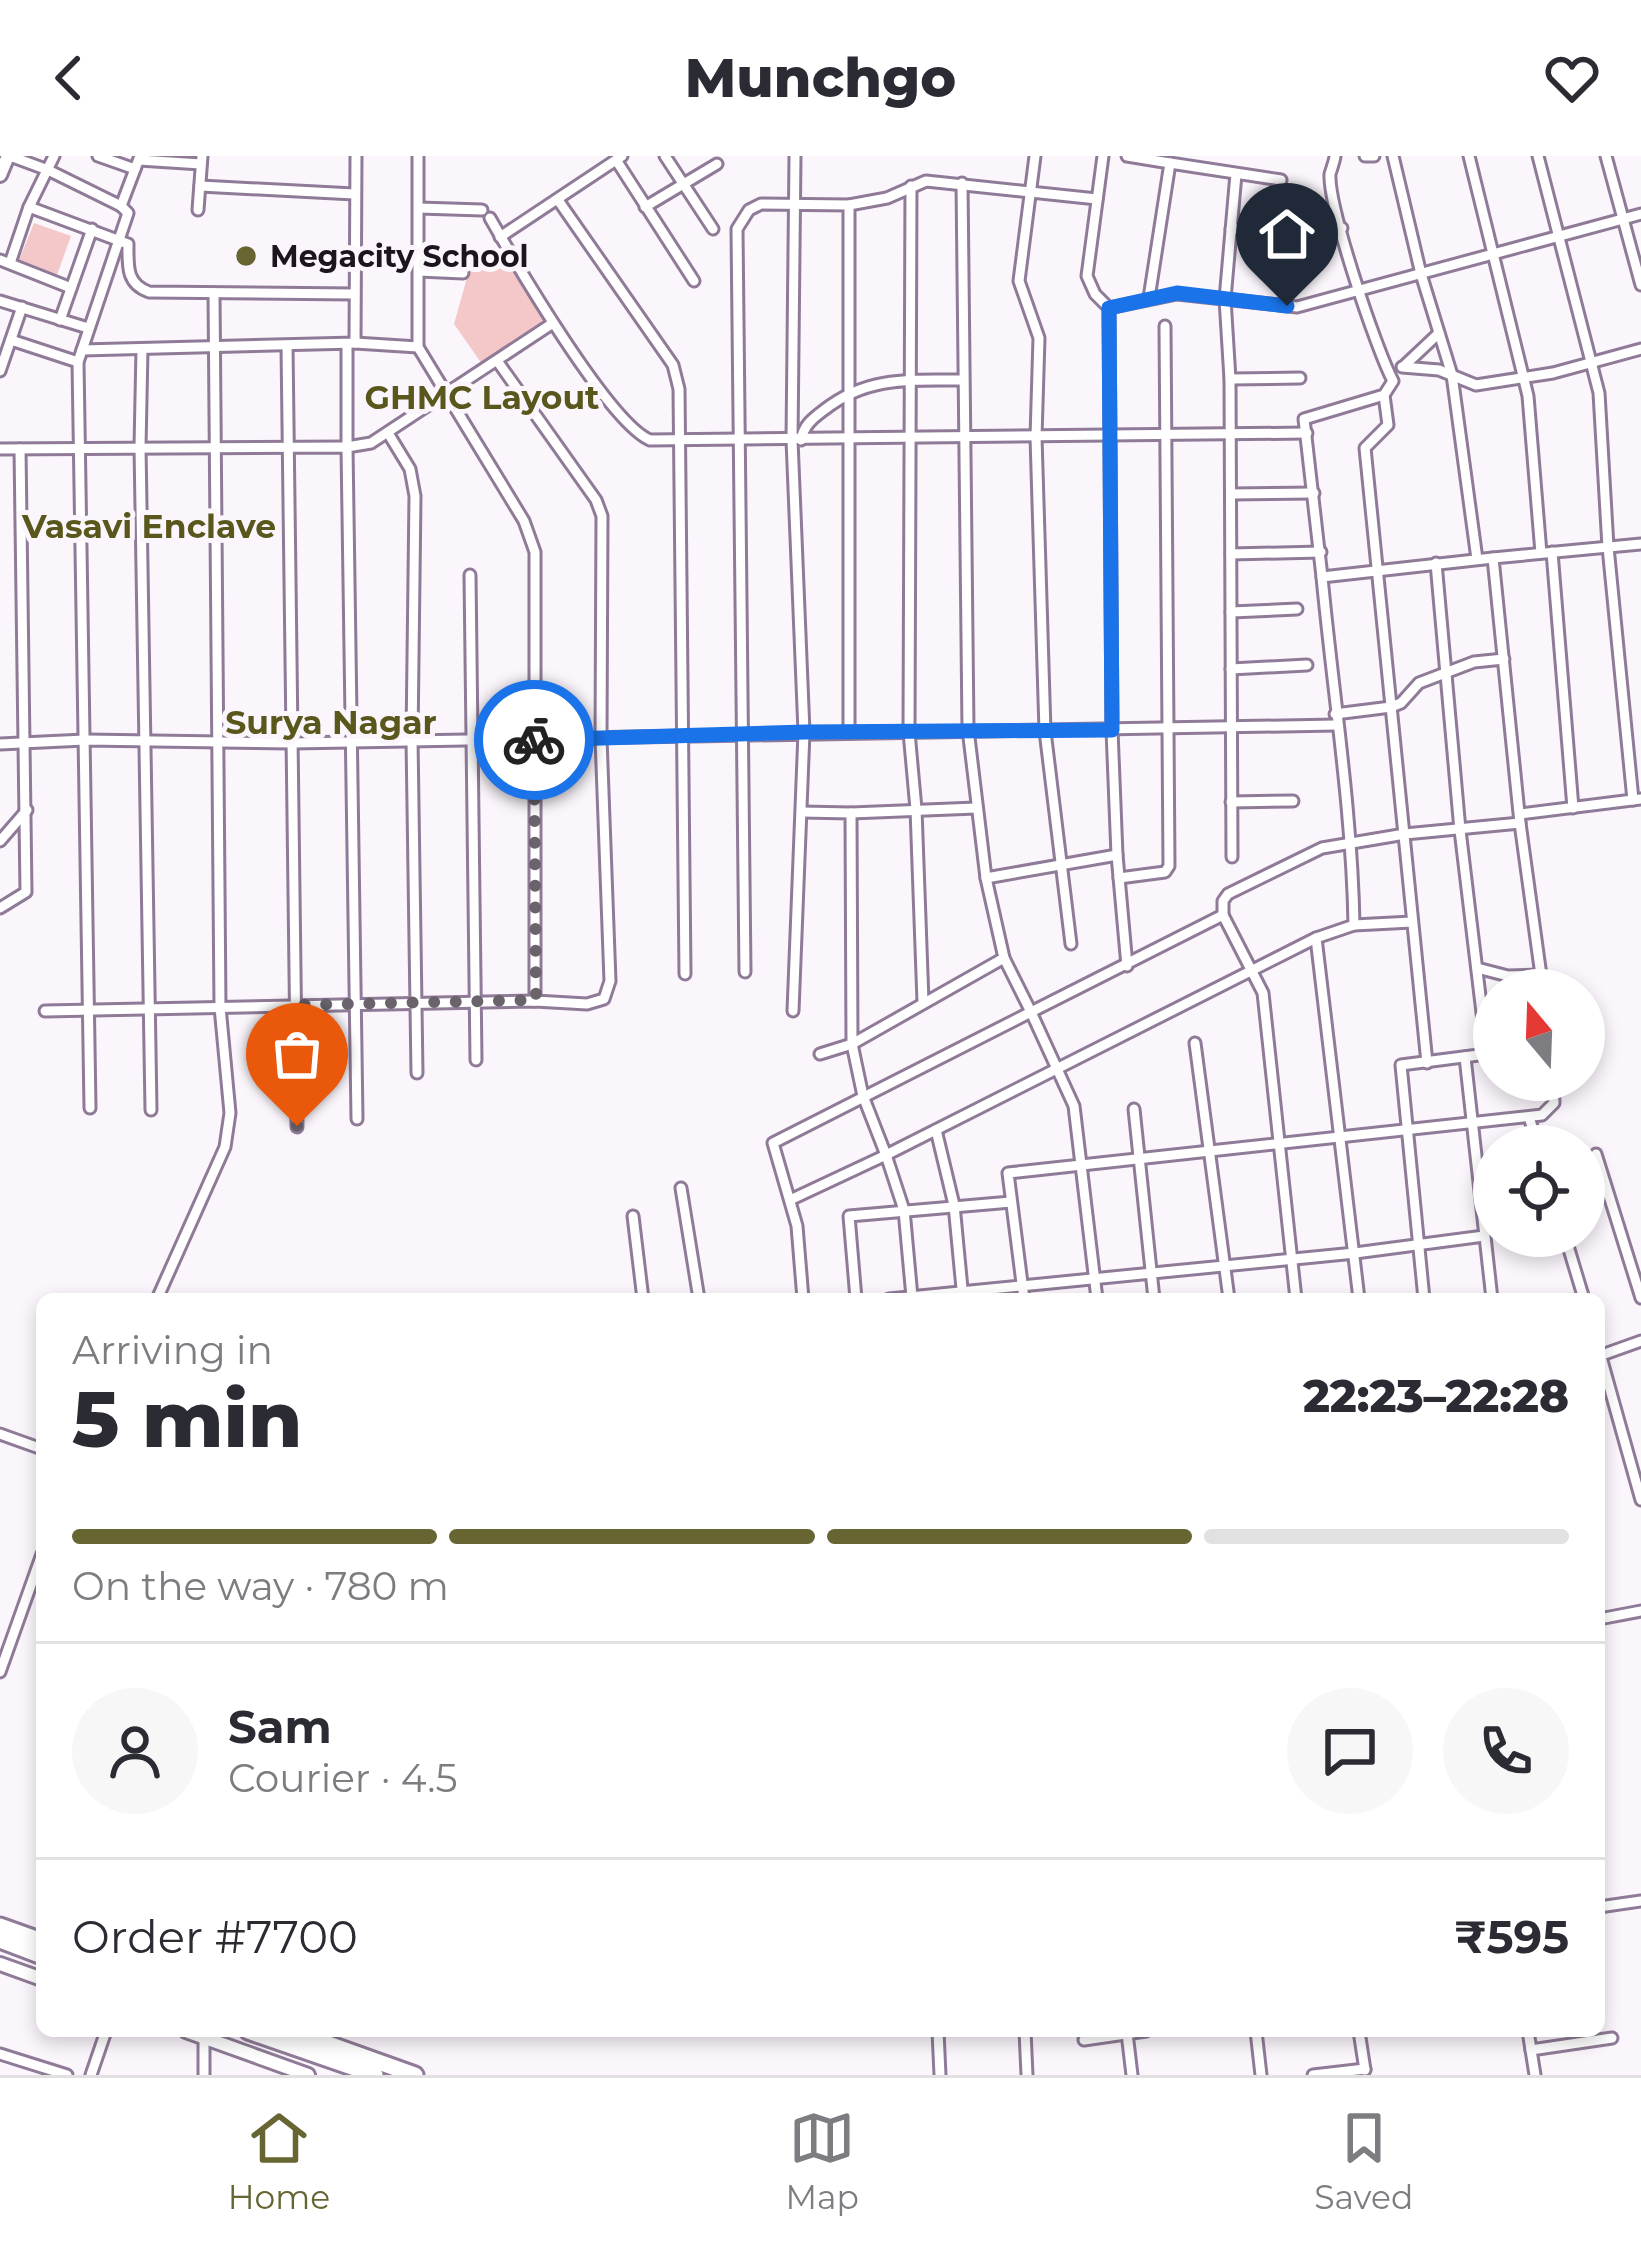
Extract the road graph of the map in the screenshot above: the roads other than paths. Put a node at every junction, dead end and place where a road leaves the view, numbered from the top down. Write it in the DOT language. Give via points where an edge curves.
graph roads {
  1 [pos="9,156"];
  2 [pos="54,156"];
  3 [pos="101,156"];
  4 [pos="356,156"];
  5 [pos="418,156"];
  6 [pos="665,156"];
  7 [pos="795,156"];
  8 [pos="1035,156"];
  9 [pos="1103,156"];
  10 [pos="1127,156"];
  11 [pos="1335,156"];
  12 [pos="1393,156"];
  13 [pos="1469,156"];
  14 [pos="1538,156"];
  15 [pos="1606,156"];
  16 [pos="620,159"];
  17 [pos="202,160"];
  18 [pos="138,162"];
  19 [pos="1170,163"];
  20 [pos="718,164"];
  21 [pos="48,170"];
  22 [pos="1236,174"];
  23 [pos="0,175"];
  24 [pos="1281,180"];
  25 [pos="962,183"];
  26 [pos="684,184"];
  27 [pos="200,186"];
  28 [pos="911,186"];
  29 [pos="1030,190"];
  30 [pos="354,194"];
  31 [pos="1097,199"];
  32 [pos="558,200"];
  33 [pos="793,204"];
  34 [pos="849,205"];
  35 [pos="121,206"];
  36 [pos="29,207"];
  37 [pos="645,207"];
  38 [pos="419,208"];
  39 [pos="198,210"];
  40 [pos="1641,214"];
  41 [pos="1622,219"];
  42 [pos="1342,228"];
  43 [pos="92,229"];
  44 [pos="712,229"];
  45 [pos="1231,229"];
  46 [pos="500,236"];
  47 [pos="1558,236"];
  48 [pos="120,239"];
  49 [pos="1495,254"];
  50 [pos="5,262"];
  51 [pos="418,271"];
  52 [pos="464,273"];
  53 [pos="1421,274"];
  54 [pos="694,281"];
  55 [pos="1641,285"];
  56 [pos="71,288"];
  57 [pos="1360,290"];
  58 [pos="214,292"];
  59 [pos="354,294"];
  60 [pos="1149,298"];
  61 [pos="1225,298"];
  62 [pos="0,301"];
  63 [pos="22,307"];
  64 [pos="1109,308"];
  65 [pos="60,320"];
  66 [pos="553,322"];
  67 [pos="1165,326"];
  68 [pos="88,328"];
  69 [pos="1439,334"];
  70 [pos="11,340"];
  71 [pos="351,344"];
  72 [pos="287,346"];
  73 [pos="418,347"];
  74 [pos="142,349"];
  75 [pos="214,349"];
  76 [pos="1641,349"];
  77 [pos="80,356"];
  78 [pos="498,362"];
  79 [pos="1591,363"];
  80 [pos="1402,367"];
  81 [pos="1387,370"];
  82 [pos="0,371"];
  83 [pos="1451,376"];
  84 [pos="1524,376"];
  85 [pos="1300,378"];
  86 [pos="1231,379"];
  87 [pos="909,380"];
  88 [pos="963,380"];
  89 [pos="848,393"];
  90 [pos="444,394"];
  91 [pos="1384,395"];
  92 [pos="388,433"];
  93 [pos="1307,433"];
  94 [pos="1168,435"];
  95 [pos="1231,435"];
  96 [pos="1111,436"];
  97 [pos="1036,437"];
  98 [pos="908,438"];
  99 [pos="962,438"];
  100 [pos="848,439"];
  101 [pos="739,440"];
  102 [pos="797,440"];
  103 [pos="678,441"];
  104 [pos="140,447"];
  105 [pos="213,447"];
  106 [pos="346,447"];
  107 [pos="79,448"];
  108 [pos="288,448"];
  109 [pos="0,449"];
  110 [pos="20,449"];
  111 [pos="1314,493"];
  112 [pos="1231,494"];
  113 [pos="1641,544"];
  114 [pos="1608,547"];
  115 [pos="1321,552"];
  116 [pos="1546,553"];
  117 [pos="1231,554"];
  118 [pos="1493,558"];
  119 [pos="1477,560"];
  120 [pos="1436,563"];
  121 [pos="1376,571"];
  122 [pos="470,575"];
  123 [pos="1322,577"];
  124 [pos="1297,609"];
  125 [pos="1231,612"];
  126 [pos="1504,659"];
  127 [pos="1307,665"];
  128 [pos="1231,669"];
  129 [pos="1446,673"];
  130 [pos="1391,707"];
  131 [pos="1335,720"];
  132 [pos="1231,729"];
  133 [pos="968,730"];
  134 [pos="1046,730"];
  135 [pos="1112,730"];
  136 [pos="1170,730"];
  137 [pos="805,732"];
  138 [pos="909,733"];
  139 [pos="849,734"];
  140 [pos="742,736"];
  141 [pos="682,737"];
  142 [pos="601,738"];
  143 [pos="412,739"];
  144 [pos="534,739"];
  145 [pos="85,740"];
  146 [pos="472,740"];
  147 [pos="350,742"];
  148 [pos="23,743"];
  149 [pos="215,743"];
  150 [pos="292,743"];
  151 [pos="0,744"];
  152 [pos="145,744"];
  153 [pos="1637,800"];
  154 [pos="1293,801"];
  155 [pos="1232,802"];
  156 [pos="976,808"];
  157 [pos="1573,808"];
  158 [pos="916,809"];
  159 [pos="27,810"];
  160 [pos="802,812"];
  161 [pos="851,813"];
  162 [pos="1520,819"];
  163 [pos="1460,830"];
  164 [pos="1405,834"];
  165 [pos="0,841"];
  166 [pos="1353,841"];
  167 [pos="1117,855"];
  168 [pos="1232,857"];
  169 [pos="1061,865"];
  170 [pos="986,878"];
  171 [pos="1119,878"];
  172 [pos="0,908"];
  173 [pos="1223,915"];
  174 [pos="1412,922"];
  175 [pos="1354,925"];
  176 [pos="1316,938"];
  177 [pos="1071,944"];
  178 [pos="1004,958"];
  179 [pos="1126,966"];
  180 [pos="1477,968"];
  181 [pos="1481,969"];
  182 [pos="1540,969"];
  183 [pos="1252,970"];
  184 [pos="745,972"];
  185 [pos="685,974"];
  186 [pos="536,1000"];
  187 [pos="475,1002"];
  188 [pos="418,1003"];
  189 [pos="923,1003"];
  190 [pos="355,1004"];
  191 [pos="296,1005"];
  192 [pos="220,1007"];
  193 [pos="150,1008"];
  194 [pos="88,1010"];
  195 [pos="45,1011"];
  196 [pos="793,1011"];
  197 [pos="1031,1012"];
  198 [pos="1195,1043"];
  199 [pos="851,1044"];
  200 [pos="820,1054"];
  201 [pos="1473,1056"];
  202 [pos="1465,1057"];
  203 [pos="476,1060"];
  204 [pos="1427,1063"];
  205 [pos="1057,1067"];
  206 [pos="417,1073"];
  207 [pos="863,1096"];
  208 [pos="1554,1101"];
  209 [pos="90,1108"];
  210 [pos="1134,1108"];
  211 [pos="151,1110"];
  212 [pos="1529,1117"];
  213 [pos="357,1119"];
  214 [pos="1471,1123"];
  215 [pos="1531,1125"];
  216 [pos="297,1126"];
  217 [pos="936,1130"];
  218 [pos="1407,1130"];
  219 [pos="1342,1137"];
  220 [pos="1473,1140"];
  221 [pos="1282,1143"];
  222 [pos="1210,1152"];
  223 [pos="886,1155"];
  224 [pos="1139,1159"];
  225 [pos="1078,1166"];
  226 [pos="1605,1183"];
  227 [pos="681,1188"];
  228 [pos="790,1200"];
  229 [pos="1011,1202"];
  230 [pos="954,1205"];
  231 [pos="904,1210"];
  232 [pos="633,1216"];
  233 [pos="1473,1238"];
  234 [pos="1420,1245"];
  235 [pos="1354,1253"];
  236 [pos="1487,1257"];
  237 [pos="1571,1257"];
  238 [pos="1294,1258"];
  239 [pos="1225,1264"];
  240 [pos="1151,1271"];
  241 [pos="1095,1280"];
  242 [pos="1022,1286"];
  243 [pos="160,1293"];
  244 [pos="643,1293"];
  245 [pos="698,1293"];
  246 [pos="803,1293"];
  247 [pos="855,1293"];
  248 [pos="912,1293"];
  249 [pos="963,1293"];
  250 [pos="976,1293"];
  251 [pos="1023,1293"];
  252 [pos="1096,1293"];
  253 [pos="1153,1293"];
  254 [pos="1228,1293"];
  255 [pos="1296,1293"];
  256 [pos="1358,1293"];
  257 [pos="1424,1293"];
  258 [pos="1491,1293"];
  259 [pos="1582,1293"];
  260 [pos="1641,1298"];
  261 [pos="1641,1341"];
  262 [pos="1605,1352"];
  263 [pos="1605,1368"];
  264 [pos="2,1435"];
  265 [pos="36,1447"];
  266 [pos="1635,1449"];
  267 [pos="0,1453"];
  268 [pos="1641,1500"];
  269 [pos="36,1571"];
  270 [pos="1641,1611"];
  271 [pos="1605,1618"];
  272 [pos="0,1672"];
  273 [pos="1641,1901"];
  274 [pos="1605,1906"];
  275 [pos="0,1926"];
  276 [pos="36,1939"];
  277 [pos="0,1940"];
  278 [pos="36,1953"];
  279 [pos="0,1964"];
  280 [pos="36,1977"];
  281 [pos="104,2037"];
  282 [pos="204,2037"];
  283 [pos="265,2037"];
  284 [pos="309,2037"];
  285 [pos="938,2037"];
  286 [pos="1025,2037"];
  287 [pos="1102,2037"];
  288 [pos="1127,2037"];
  289 [pos="1257,2037"];
  290 [pos="1359,2037"];
  291 [pos="1529,2037"];
  292 [pos="1612,2038"];
  293 [pos="1084,2040"];
  294 [pos="1531,2050"];
  295 [pos="0,2054"];
  296 [pos="40,2070"];
  297 [pos="1365,2072"];
  298 [pos="1535,2074"];
  299 [pos="68,2075"];
  300 [pos="91,2075"];
  301 [pos="204,2075"];
  302 [pos="308,2075"];
  303 [pos="376,2075"];
  304 [pos="415,2075"];
  305 [pos="940,2075"];
  306 [pos="1028,2075"];
  307 [pos="1132,2075"];
  308 [pos="1261,2075"];
  309 [pos="1313,2075"];
  310 [pos="1517,2075"];
  1 -- 21 [label="street"];
  1 -- 23 [label="street"];
  2 -- 21 [label="street"];
  3 -- 18 [label="street"];
  4 -- 30 [label="street"];
  5 -- 38 [label="street"];
  6 -- 26 [label="street"];
  7 -- 33 [label="street"];
  8 -- 29 [label="street"];
  9 -- 31 [label="street"];
  10 -- 19 [label="street"];
  11 -- 42 [label="street" via="1330,173"];
  12 -- 53 [label="street"];
  13 -- 49 [label="street"];
  14 -- 47 [label="street"];
  15 -- 41 [label="street"];
  16 -- 32 [label="street"];
  16 -- 37 [label="street"];
  17 -- 18 [label="street"];
  17 -- 27 [label="street"];
  18 -- 35 [label="street"];
  19 -- 22 [label="street"];
  19 -- 60 [label="street"];
  20 -- 26 [label="street"];
  21 -- 35 [label="street"];
  21 -- 36 [label="street"];
  22 -- 24 [label="street"];
  22 -- 45 [label="street"];
  25 -- 28 [label="street"];
  25 -- 29 [label="street"];
  25 -- 88 [label="street"];
  26 -- 37 [label="street"];
  26 -- 44 [label="street"];
  27 -- 30 [label="street"];
  27 -- 39 [label="street"];
  28 -- 34 [label="street"];
  28 -- 87 [label="street"];
  29 -- 31 [label="street"];
  29 -- 97 [label="street" via="1019,280 1040,338"];
  30 -- 59 [label="street"];
  31 -- 64 [label="street" via="1087,276"];
  32 -- 46 [label="street"];
  32 -- 103 [label="street" via="673,365"];
  33 -- 34 [label="street"];
  33 -- 101 [label="street" via="748,210 737,229"];
  33 -- 102 [label="street"];
  34 -- 89 [label="street"];
  35 -- 48 [label="street" via="128,213"];
  36 -- 43 [label="street"];
  36 -- 50 [label="street"];
  37 -- 54 [label="street"];
  38 -- 46 [label="street" via="486,214"];
  38 -- 51 [label="street"];
  40 -- 41 [label="street"];
  41 -- 47 [label="street"];
  41 -- 55 [label="street"];
  42 -- 45 [label="street"];
  42 -- 57 [label="street"];
  43 -- 48 [label="street"];
  43 -- 56 [label="street"];
  45 -- 61 [label="street"];
  46 -- 66 [label="street"];
  47 -- 49 [label="street"];
  47 -- 79 [label="street"];
  48 -- 58 [label="street" via="137,287"];
  48 -- 68 [label="street"];
  49 -- 53 [label="street"];
  49 -- 84 [label="street"];
  50 -- 56 [label="street"];
  51 -- 52 [label="street"];
  51 -- 73 [label="street"];
  53 -- 57 [label="street"];
  53 -- 69 [label="street"];
  56 -- 65 [label="street"];
  57 -- 61 [label="street" via="1297,307"];
  57 -- 81 [label="street"];
  58 -- 59 [label="street"];
  58 -- 75 [label="street"];
  59 -- 71 [label="street"];
  60 -- 61 [label="street"];
  60 -- 64 [label="street"];
  61 -- 86 [label="street"];
  62 -- 63 [label="street"];
  63 -- 65 [label="street"];
  63 -- 70 [label="street"];
  64 -- 96 [label="street"];
  65 -- 68 [label="street"];
  66 -- 78 [label="street"];
  66 -- 103 [label="street" via="628,426 650,440"];
  67 -- 94 [label="street"];
  68 -- 77 [label="street"];
  69 -- 80 [label="street"];
  69 -- 83 [label="street"];
  70 -- 77 [label="street"];
  70 -- 82 [label="street"];
  71 -- 72 [label="street"];
  71 -- 73 [label="street"];
  71 -- 106 [label="street"];
  72 -- 75 [label="street"];
  72 -- 108 [label="street"];
  73 -- 90 [label="street"];
  74 -- 75 [label="street"];
  74 -- 77 [label="street"];
  74 -- 104 [label="street"];
  75 -- 105 [label="street"];
  76 -- 79 [label="street"];
  77 -- 107 [label="street"];
  78 -- 90 [label="street"];
  78 -- 142 [label="street" via="602,516"];
  79 -- 84 [label="street"];
  79 -- 114 [label="street"];
  80 -- 81 [label="street"];
  80 -- 83 [label="street"];
  81 -- 91 [label="street" via="1392,387"];
  83 -- 84 [label="street" via="1476,385"];
  83 -- 119 [label="street"];
  84 -- 116 [label="street"];
  85 -- 86 [label="street"];
  86 -- 95 [label="street"];
  87 -- 88 [label="street"];
  87 -- 89 [label="street"];
  87 -- 98 [label="street"];
  88 -- 99 [label="street"];
  89 -- 100 [label="street"];
  89 -- 102 [label="street"];
  90 -- 92 [label="street"];
  90 -- 144 [label="street" via="533,541"];
  91 -- 93 [label="street" via="1310,415"];
  91 -- 121 [label="street" via="1388,425 1365,448"];
  92 -- 106 [label="street"];
  92 -- 143 [label="street" via="415,482"];
  93 -- 95 [label="street"];
  93 -- 111 [label="street"];
  94 -- 95 [label="street"];
  94 -- 96 [label="street"];
  94 -- 136 [label="street"];
  95 -- 112 [label="street"];
  96 -- 97 [label="street"];
  96 -- 135 [label="street"];
  97 -- 99 [label="street"];
  97 -- 134 [label="street"];
  98 -- 99 [label="street"];
  98 -- 100 [label="street"];
  98 -- 138 [label="street"];
  99 -- 133 [label="street"];
  100 -- 102 [label="street"];
  100 -- 139 [label="street"];
  101 -- 102 [label="street"];
  101 -- 103 [label="street"];
  101 -- 140 [label="street"];
  102 -- 137 [label="street"];
  103 -- 141 [label="street"];
  104 -- 105 [label="street"];
  104 -- 107 [label="street"];
  104 -- 152 [label="street"];
  105 -- 108 [label="street"];
  105 -- 149 [label="street"];
  106 -- 108 [label="street"];
  106 -- 147 [label="street"];
  107 -- 110 [label="street"];
  107 -- 145 [label="street"];
  108 -- 150 [label="street"];
  109 -- 110 [label="street"];
  110 -- 148 [label="street"];
  111 -- 112 [label="street"];
  111 -- 115 [label="street"];
  112 -- 117 [label="street"];
  113 -- 114 [label="street"];
  114 -- 116 [label="street"];
  114 -- 153 [label="street"];
  115 -- 117 [label="street"];
  115 -- 123 [label="street"];
  116 -- 118 [label="street"];
  116 -- 157 [label="street"];
  117 -- 125 [label="street"];
  118 -- 119 [label="street"];
  118 -- 126 [label="street"];
  119 -- 120 [label="street"];
  120 -- 121 [label="street"];
  120 -- 129 [label="street"];
  121 -- 123 [label="street"];
  121 -- 130 [label="street"];
  122 -- 146 [label="street"];
  123 -- 131 [label="street"];
  124 -- 125 [label="street"];
  125 -- 128 [label="street"];
  126 -- 129 [label="street"];
  126 -- 162 [label="street"];
  127 -- 128 [label="street"];
  128 -- 132 [label="street"];
  129 -- 130 [label="street"];
  129 -- 163 [label="street"];
  130 -- 131 [label="street"];
  130 -- 164 [label="street"];
  131 -- 132 [label="street"];
  131 -- 166 [label="street"];
  132 -- 136 [label="street"];
  132 -- 155 [label="street"];
  133 -- 134 [label="street"];
  133 -- 138 [label="street"];
  133 -- 156 [label="street"];
  134 -- 135 [label="street"];
  134 -- 169 [label="street"];
  135 -- 136 [label="street"];
  135 -- 167 [label="street"];
  136 -- 171 [label="street" via="1168,870"];
  137 -- 139 [label="street"];
  137 -- 140 [label="street"];
  137 -- 160 [label="street"];
  138 -- 139 [label="street"];
  138 -- 158 [label="street"];
  140 -- 141 [label="street"];
  140 -- 184 [label="street"];
  141 -- 142 [label="street"];
  141 -- 185 [label="street"];
  142 -- 144 [label="street"];
  142 -- 186 [label="street" via="608,992 595,1004"];
  143 -- 146 [label="street"];
  143 -- 147 [label="street"];
  143 -- 188 [label="street"];
  144 -- 146 [label="street"];
  144 -- 186 [label="street"];
  145 -- 148 [label="street"];
  145 -- 152 [label="street"];
  145 -- 194 [label="street"];
  146 -- 187 [label="street"];
  147 -- 150 [label="street"];
  147 -- 190 [label="street"];
  148 -- 151 [label="street"];
  148 -- 159 [label="street"];
  149 -- 150 [label="street"];
  149 -- 152 [label="street"];
  149 -- 192 [label="street"];
  150 -- 191 [label="street"];
  152 -- 193 [label="street"];
  153 -- 157 [label="street"];
  154 -- 155 [label="street"];
  155 -- 168 [label="street"];
  156 -- 158 [label="street"];
  156 -- 170 [label="street"];
  157 -- 162 [label="street"];
  158 -- 161 [label="street"];
  158 -- 189 [label="street"];
  159 -- 165 [label="street"];
  159 -- 172 [label="street" via="26,892"];
  160 -- 161 [label="street"];
  160 -- 196 [label="street"];
  161 -- 199 [label="street"];
  162 -- 163 [label="street"];
  162 -- 182 [label="street"];
  163 -- 164 [label="street"];
  163 -- 180 [label="street"];
  164 -- 166 [label="street"];
  164 -- 174 [label="street"];
  166 -- 173 [label="street" via="1228,894"];
  166 -- 175 [label="street"];
  167 -- 169 [label="street"];
  167 -- 171 [label="street"];
  169 -- 170 [label="street"];
  169 -- 177 [label="street"];
  170 -- 178 [label="street"];
  171 -- 179 [label="street"];
  173 -- 179 [label="street"];
  173 -- 183 [label="street"];
  174 -- 175 [label="street"];
  174 -- 204 [label="street"];
  175 -- 176 [label="street"];
  176 -- 183 [label="street"];
  176 -- 219 [label="street"];
  178 -- 189 [label="street"];
  178 -- 197 [label="street"];
  179 -- 197 [label="street"];
  180 -- 181 [label="street"];
  183 -- 205 [label="street"];
  183 -- 221 [label="street" via="1263,993"];
  186 -- 187 [label="street"];
  187 -- 188 [label="street"];
  187 -- 203 [label="street"];
  188 -- 190 [label="street"];
  188 -- 206 [label="street"];
  189 -- 199 [label="street"];
  190 -- 191 [label="street"];
  190 -- 213 [label="street"];
  191 -- 192 [label="street"];
  191 -- 216 [label="street"];
  192 -- 193 [label="street"];
  192 -- 243 [label="street" via="230,1113 225,1147"];
  193 -- 194 [label="street"];
  193 -- 211 [label="street"];
  194 -- 195 [label="street"];
  194 -- 209 [label="street"];
  197 -- 205 [label="street"];
  197 -- 207 [label="street"];
  198 -- 222 [label="street"];
  199 -- 200 [label="street"];
  199 -- 207 [label="street"];
  201 -- 202 [label="street"];
  202 -- 204 [label="street"];
  202 -- 214 [label="street"];
  204 -- 218 [label="street" via="1401,1065"];
  205 -- 217 [label="street"];
  205 -- 225 [label="street" via="1074,1106"];
  207 -- 223 [label="street"];
  207 -- 228 [label="street" via="773,1143"];
  208 -- 212 [label="street"];
  210 -- 224 [label="street"];
  212 -- 214 [label="street"];
  212 -- 215 [label="street"];
  214 -- 218 [label="street"];
  214 -- 220 [label="street"];
  217 -- 223 [label="street"];
  217 -- 230 [label="street"];
  218 -- 219 [label="street"];
  218 -- 234 [label="street"];
  219 -- 221 [label="street"];
  219 -- 235 [label="street"];
  221 -- 222 [label="street"];
  221 -- 238 [label="street"];
  222 -- 224 [label="street"];
  222 -- 239 [label="street"];
  223 -- 228 [label="street"];
  223 -- 231 [label="street"];
  224 -- 225 [label="street"];
  224 -- 240 [label="street"];
  225 -- 229 [label="street" via="1008,1173"];
  225 -- 241 [label="street"];
  226 -- 260 [label="street"];
  227 -- 245 [label="street"];
  228 -- 246 [label="street"];
  229 -- 230 [label="street"];
  229 -- 242 [label="street"];
  230 -- 231 [label="street"];
  230 -- 249 [label="street"];
  231 -- 247 [label="street" via="849,1216"];
  231 -- 248 [label="street"];
  232 -- 244 [label="street"];
  233 -- 234 [label="street"];
  234 -- 235 [label="street"];
  234 -- 257 [label="street"];
  235 -- 238 [label="street"];
  235 -- 256 [label="street"];
  236 -- 258 [label="street"];
  237 -- 259 [label="street"];
  238 -- 239 [label="street"];
  238 -- 255 [label="street"];
  239 -- 240 [label="street"];
  239 -- 254 [label="street"];
  240 -- 241 [label="street"];
  240 -- 253 [label="street"];
  241 -- 242 [label="street"];
  241 -- 252 [label="street"];
  242 -- 250 [label="street"];
  242 -- 251 [label="street"];
  261 -- 262 [label="street"];
  263 -- 266 [label="street"];
  264 -- 265 [label="street"];
  264 -- 267 [label="street"];
  266 -- 268 [label="street"];
  269 -- 272 [label="street"];
  270 -- 271 [label="street"];
  273 -- 274 [label="street"];
  275 -- 276 [label="highway"];
  277 -- 278 [label="highway"];
  279 -- 280 [label="street"];
  281 -- 300 [label="street"];
  282 -- 301 [label="street"];
  282 -- 302 [label="street"];
  283 -- 303 [label="highway"];
  284 -- 304 [label="highway"];
  285 -- 305 [label="street"];
  286 -- 306 [label="street"];
  287 -- 293 [label="street"];
  288 -- 307 [label="street"];
  289 -- 308 [label="street"];
  290 -- 297 [label="street"];
  291 -- 294 [label="street"];
  292 -- 294 [label="street"];
  294 -- 298 [label="street"];
  295 -- 296 [label="street"];
  296 -- 299 [label="street"];
  297 -- 309 [label="street"];
  298 -- 310 [label="street"];
}
